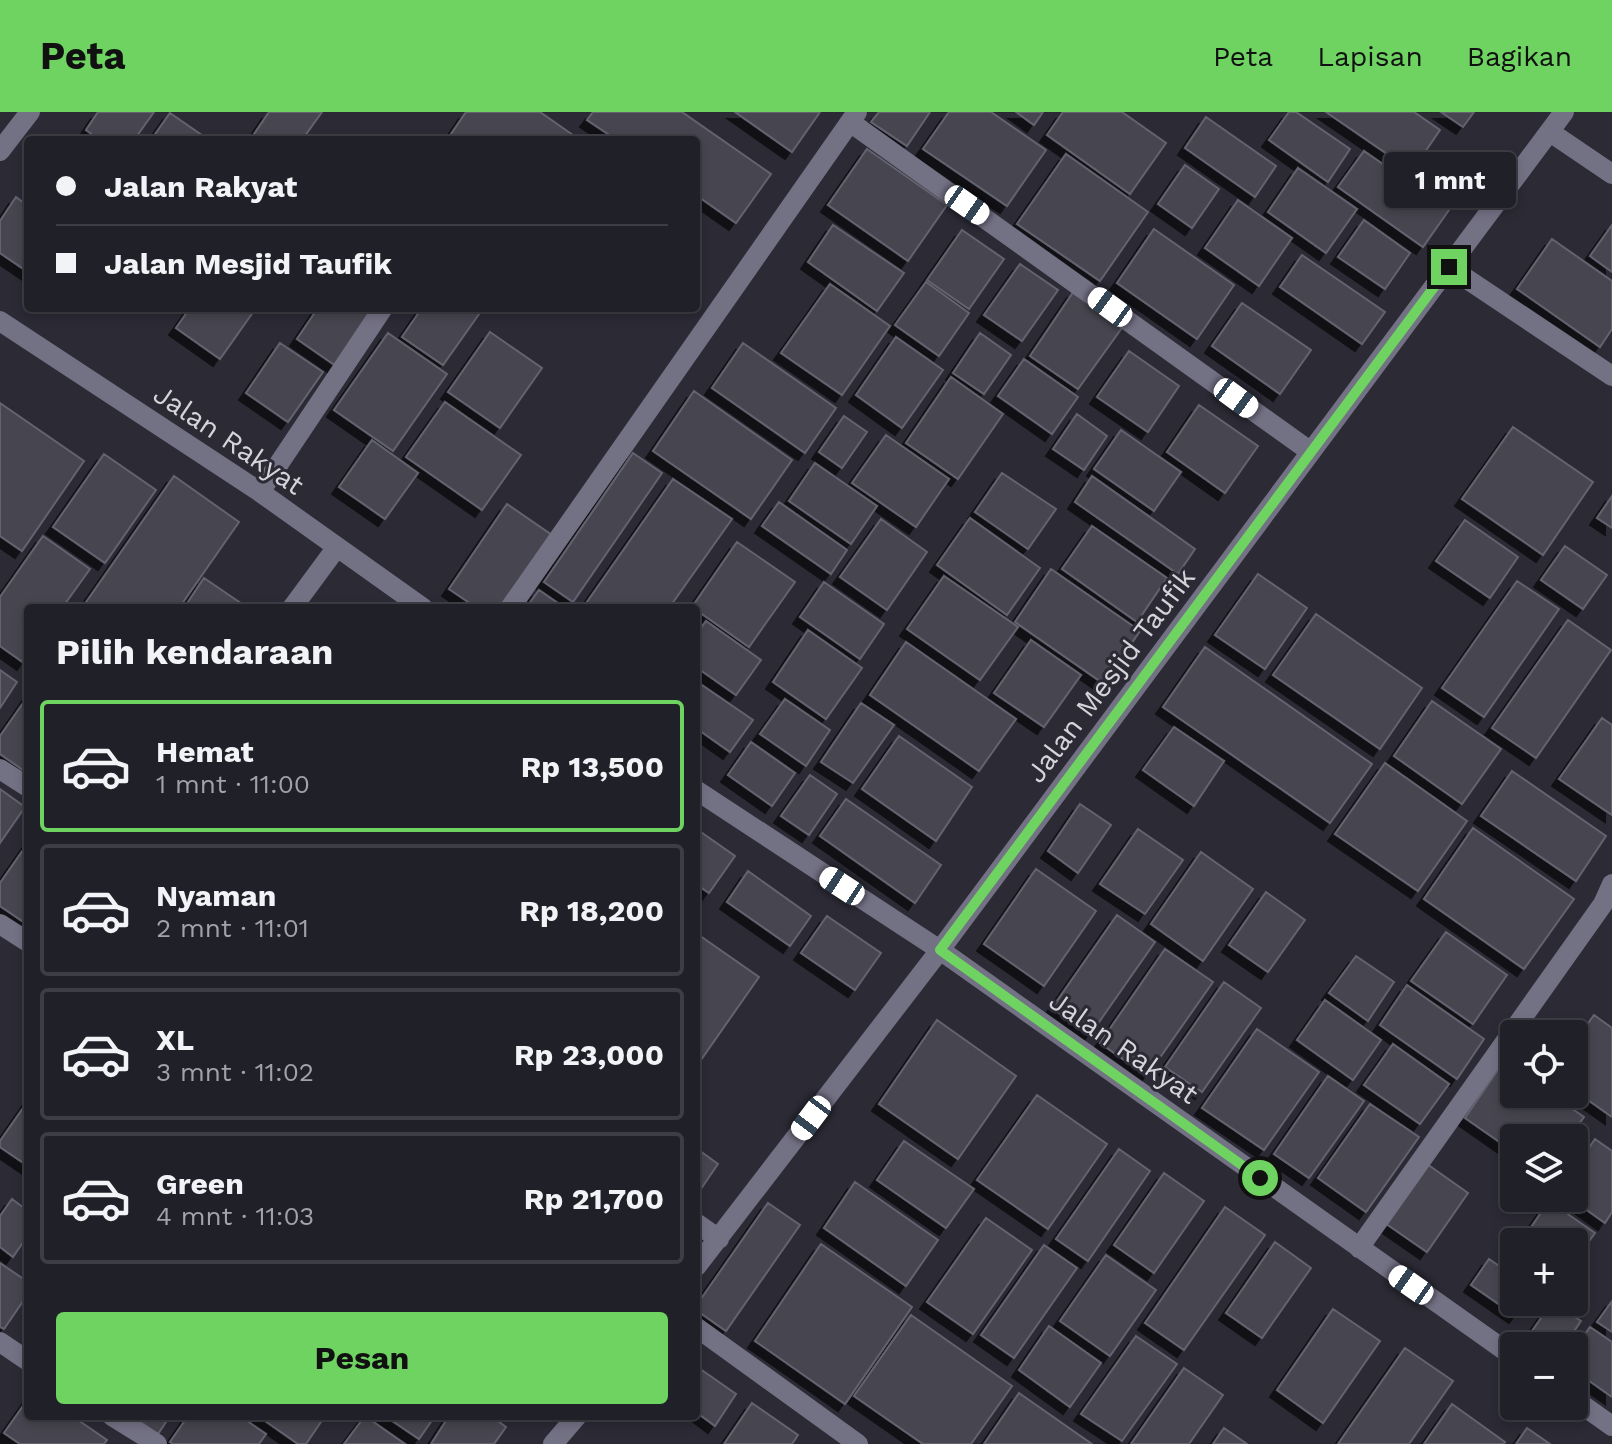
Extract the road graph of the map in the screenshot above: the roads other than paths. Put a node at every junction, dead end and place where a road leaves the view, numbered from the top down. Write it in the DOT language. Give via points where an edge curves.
graph roads {
  1 [pos="30,112"];
  2 [pos="1564,112"];
  3 [pos="853,117"];
  4 [pos="1550,132"];
  5 [pos="0,151"];
  6 [pos="1612,174"];
  7 [pos="1449,267"];
  8 [pos="380,312"];
  9 [pos="0,321"];
  10 [pos="1612,376"];
  11 [pos="1311,452"];
  12 [pos="260,492"];
  13 [pos="337,547"];
  14 [pos="295,604"];
  15 [pos="417,604"];
  16 [pos="513,604"];
  17 [pos="0,769"];
  18 [pos="24,784"];
  19 [pos="700,793"];
  20 [pos="1612,884"];
  21 [pos="0,924"];
  22 [pos="24,939"];
  23 [pos="940,950"];
  24 [pos="700,1226"];
  25 [pos="719,1239"];
  26 [pos="1359,1248"];
  27 [pos="700,1262"];
  28 [pos="700,1330"];
  29 [pos="0,1342"];
  30 [pos="1500,1347"];
  31 [pos="24,1358"];
  32 [pos="1588,1409"];
  33 [pos="118,1420"];
  34 [pos="574,1420"];
  35 [pos="1612,1426"];
  36 [pos="157,1444"];
  37 [pos="553,1444"];
  38 [pos="858,1444"];
  1 -- 5 [label="street"];
  2 -- 4 [label="street, Jalan Mesjid Taufik"];
  3 -- 11 [label="street"];
  3 -- 16 [label="street"];
  4 -- 6 [label="street"];
  4 -- 7 [label="street, Jalan Mesjid Taufik"];
  7 -- 10 [label="street"];
  7 -- 11 [label="street, Jalan Mesjid Taufik"];
  8 -- 12 [label="street"];
  9 -- 12 [label="street, Jalan Rakyat"];
  11 -- 23 [label="street, Jalan Mesjid Taufik"];
  12 -- 13 [label="street, Jalan Rakyat"];
  13 -- 14 [label="street"];
  13 -- 15 [label="street, Jalan Rakyat"];
  17 -- 18 [label="street"];
  19 -- 23 [label="street, Jalan Rakyat"];
  20 -- 26 [label="street" via="1603,904"];
  21 -- 22 [label="street"];
  23 -- 25 [label="street, Jalan Mesjid Taufik"];
  23 -- 26 [label="street, Jalan Rakyat"];
  24 -- 25 [label="street"];
  25 -- 27 [label="street, Jalan Mesjid Taufik"];
  26 -- 30 [label="street, Jalan Rakyat"];
  28 -- 38 [label="street"];
  29 -- 31 [label="street"];
  32 -- 35 [label="street"];
  33 -- 36 [label="street"];
  34 -- 37 [label="street"];
}
